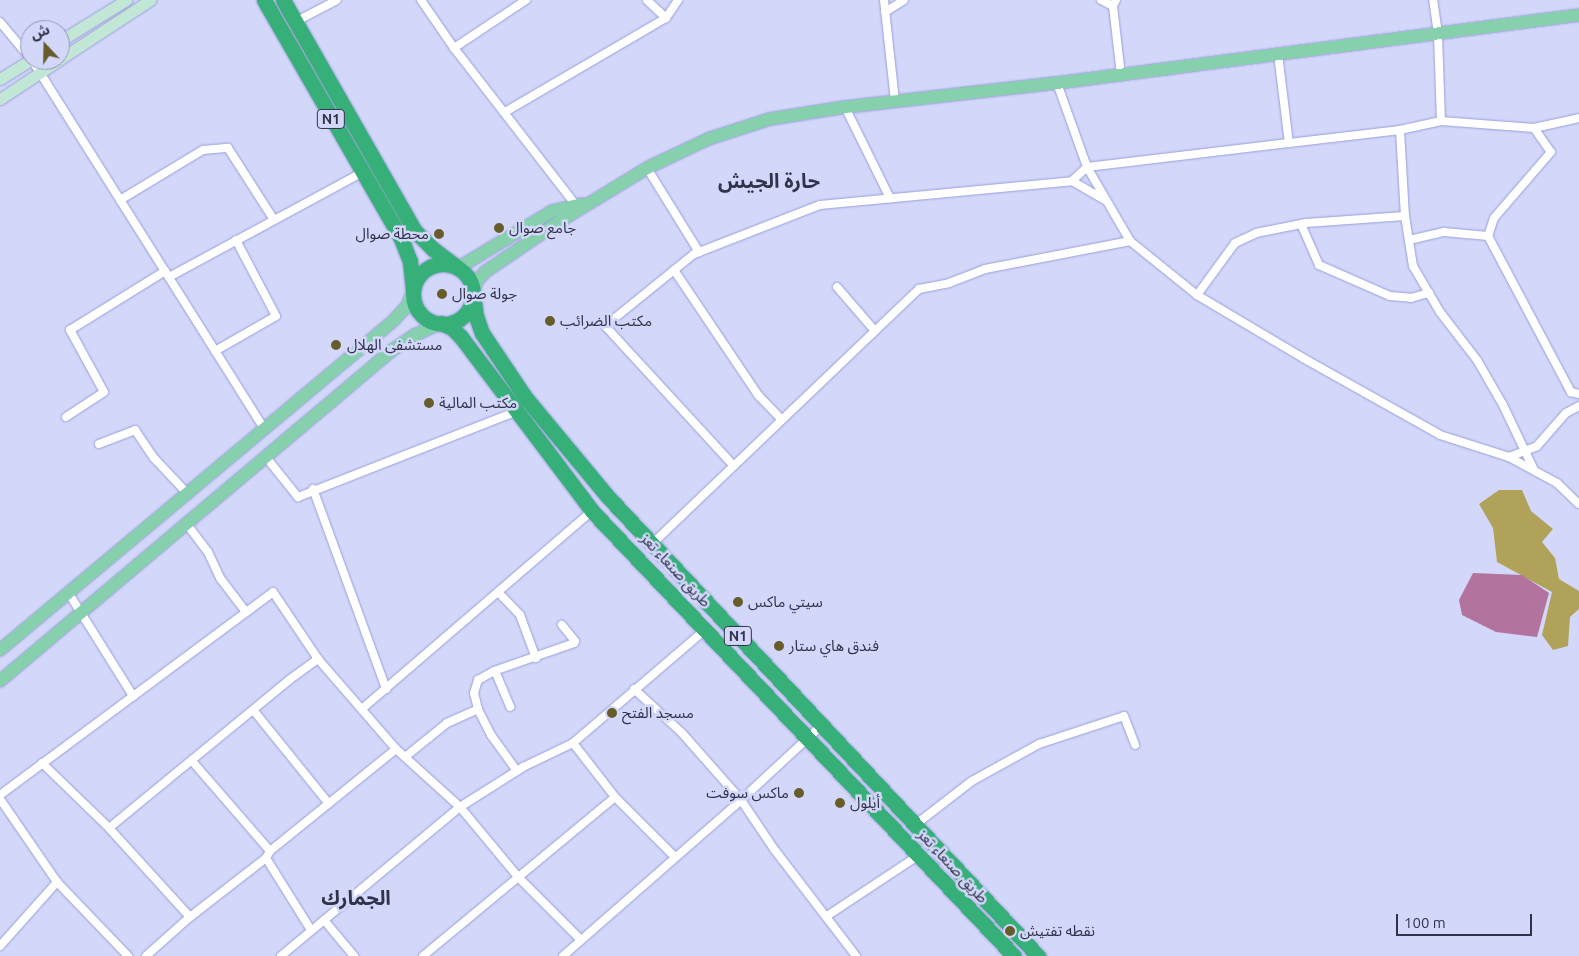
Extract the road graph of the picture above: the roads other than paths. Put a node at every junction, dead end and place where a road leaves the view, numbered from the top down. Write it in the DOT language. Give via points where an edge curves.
graph roads {
  1 [pos="126,0"];
  2 [pos="150,0"];
  3 [pos="266,0"];
  4 [pos="283,0"];
  5 [pos="337,0"];
  6 [pos="421,0"];
  7 [pos="526,0"];
  8 [pos="647,0"];
  9 [pos="678,0"];
  10 [pos="884,0"];
  11 [pos="904,0"];
  12 [pos="1101,0"];
  13 [pos="1433,0"];
  14 [pos="1115,3"];
  15 [pos="885,12"];
  16 [pos="1579,15"];
  17 [pos="666,18"];
  18 [pos="0,22"];
  19 [pos="295,22"];
  20 [pos="1438,34"];
  21 [pos="70,35"];
  22 [pos="20,46"];
  23 [pos="454,48"];
  24 [pos="70,53"];
  25 [pos="1278,54"];
  26 [pos="20,66"];
  27 [pos="43,70"];
  28 [pos="40,72"];
  29 [pos="1121,75"];
  30 [pos="0,79"];
  31 [pos="1057,83"];
  32 [pos="0,99"];
  33 [pos="895,101"];
  34 [pos="845,107"];
  35 [pos="505,112"];
  36 [pos="1579,118"];
  37 [pos="1441,121"];
  38 [pos="1534,128"];
  39 [pos="1400,130"];
  40 [pos="1289,143"];
  41 [pos="1087,166"];
  42 [pos="647,168"];
  43 [pos="361,173"];
  44 [pos="1072,181"];
  45 [pos="890,198"];
  46 [pos="120,200"];
  47 [pos="596,200"];
  48 [pos="1105,200"];
  49 [pos="576,205"];
  50 [pos="1405,216"];
  51 [pos="274,220"];
  52 [pos="1301,224"];
  53 [pos="407,234"];
  54 [pos="1488,236"];
  55 [pos="236,240"];
  56 [pos="1409,240"];
  57 [pos="1130,241"];
  58 [pos="699,252"];
  59 [pos="458,268"];
  60 [pos="674,270"];
  61 [pos="167,274"];
  62 [pos="837,287"];
  63 [pos="414,291"];
  64 [pos="473,293"];
  65 [pos="1429,293"];
  66 [pos="1197,295"];
  67 [pos="441,323"];
  68 [pos="875,331"];
  69 [pos="215,351"];
  70 [pos="1579,394"];
  71 [pos="1579,406"];
  72 [pos="516,412"];
  73 [pos="66,417"];
  74 [pos="780,419"];
  75 [pos="264,428"];
  76 [pos="99,444"];
  77 [pos="1524,450"];
  78 [pos="265,456"];
  79 [pos="1509,457"];
  80 [pos="733,465"];
  81 [pos="1534,470"];
  82 [pos="313,489"];
  83 [pos="187,493"];
  84 [pos="1579,504"];
  85 [pos="592,511"];
  86 [pos="186,523"];
  87 [pos="652,544"];
  88 [pos="68,592"];
  89 [pos="498,592"];
  90 [pos="80,612"];
  91 [pos="246,612"];
  92 [pos="562,625"];
  93 [pos="706,629"];
  94 [pos="0,650"];
  95 [pos="536,658"];
  96 [pos="318,660"];
  97 [pos="495,671"];
  98 [pos="0,681"];
  99 [pos="386,689"];
  100 [pos="634,689"];
  101 [pos="133,696"];
  102 [pos="510,707"];
  103 [pos="363,708"];
  104 [pos="478,709"];
  105 [pos="254,711"];
  106 [pos="822,725"];
  107 [pos="810,738"];
  108 [pos="573,743"];
  109 [pos="1135,745"];
  110 [pos="396,749"];
  111 [pos="405,757"];
  112 [pos="192,761"];
  113 [pos="42,763"];
  114 [pos="517,771"];
  115 [pos="0,797"];
  116 [pos="615,797"];
  117 [pos="741,800"];
  118 [pos="329,804"];
  119 [pos="460,808"];
  120 [pos="915,825"];
  121 [pos="109,828"];
  122 [pos="268,854"];
  123 [pos="920,855"];
  124 [pos="675,857"];
  125 [pos="519,878"];
  126 [pos="57,882"];
  127 [pos="827,916"];
  128 [pos="190,917"];
  129 [pos="324,920"];
  130 [pos="311,930"];
  131 [pos="580,939"];
  132 [pos="0,946"];
  133 [pos="128,956"];
  134 [pos="146,956"];
  135 [pos="281,956"];
  136 [pos="354,956"];
  137 [pos="423,956"];
  138 [pos="562,956"];
  139 [pos="856,956"];
  140 [pos="1014,956"];
  141 [pos="1038,956"];
  1 -- 21 [label="main road"];
  2 -- 24 [label="main road"];
  3 -- 43 [label="highway, N1"];
  4 -- 19 [label="highway, N1"];
  5 -- 19 [label="street"];
  6 -- 23 [label="street"];
  7 -- 23 [label="street"];
  8 -- 17 [label="street"];
  9 -- 17 [label="street"];
  10 -- 15 [label="street"];
  11 -- 15 [label="street"];
  12 -- 14 [label="street"];
  13 -- 20 [label="street"];
  14 -- 29 [label="street"];
  15 -- 33 [label="street"];
  16 -- 20 [label="main road"];
  17 -- 35 [label="street"];
  18 -- 22 [label="street"];
  19 -- 53 [label="highway, N1"];
  20 -- 25 [label="main road"];
  20 -- 37 [label="street"];
  23 -- 35 [label="street"];
  25 -- 29 [label="main road"];
  25 -- 40 [label="street"];
  26 -- 30 [label="main road"];
  27 -- 28 [label="main road"];
  28 -- 32 [label="main road"];
  28 -- 46 [label="street"];
  29 -- 31 [label="main road"];
  31 -- 33 [label="main road"];
  31 -- 41 [label="street"];
  33 -- 34 [label="main road"];
  34 -- 42 [label="main road" via="789,115 739,127"];
  34 -- 45 [label="street"];
  35 -- 49 [label="street"];
  36 -- 38 [label="street"];
  37 -- 38 [label="street"];
  37 -- 39 [label="street"];
  38 -- 54 [label="street" via="1551,152 1494,218"];
  39 -- 40 [label="street"];
  39 -- 50 [label="street"];
  40 -- 41 [label="street"];
  41 -- 44 [label="street"];
  41 -- 48 [label="street"];
  42 -- 47 [label="main road"];
  42 -- 58 [label="street"];
  43 -- 51 [label="street"];
  43 -- 53 [label="highway, N1"];
  44 -- 45 [label="street"];
  44 -- 48 [label="street"];
  45 -- 58 [label="street" via="820,205"];
  46 -- 51 [label="street" via="203,150 228,148"];
  46 -- 61 [label="street"];
  47 -- 49 [label="main road"];
  47 -- 64 [label="main road" via="485,272"];
  48 -- 57 [label="street"];
  49 -- 59 [label="main road" via="552,212"];
  50 -- 52 [label="street"];
  50 -- 56 [label="street"];
  51 -- 55 [label="street"];
  52 -- 65 [label="street" via="1319,265 1390,296 1410,298"];
  52 -- 66 [label="street" via="1256,233 1235,244"];
  53 -- 59 [label="highway"];
  53 -- 63 [label="highway"];
  54 -- 56 [label="street" via="1444,232"];
  54 -- 70 [label="street" via="1570,392"];
  55 -- 61 [label="street"];
  55 -- 69 [label="street" via="276,316"];
  56 -- 65 [label="street" via="1413,266"];
  57 -- 66 [label="street"];
  57 -- 68 [label="street" via="985,269 949,283 919,289"];
  58 -- 60 [label="street"];
  59 -- 63 [label="highway" via="449,264 430,267 422,273"];
  59 -- 64 [label="highway" via="471,283"];
  60 -- 74 [label="street" via="758,395"];
  60 -- 80 [label="street" via="605,326"];
  61 -- 69 [label="street"];
  61 -- 73 [label="street" via="70,330 104,392"];
  62 -- 68 [label="street"];
  63 -- 67 [label="highway" via="418,309 432,321"];
  63 -- 75 [label="main road" via="407,306 393,321"];
  64 -- 67 [label="highway" via="472,302 460,318"];
  64 -- 87 [label="highway, طريق صنعاء تعز / N1" via="482,333 525,396 608,498"];
  65 -- 77 [label="street" via="1440,312 1470,348 1504,405"];
  66 -- 79 [label="street" via="1440,435"];
  67 -- 72 [label="highway, طريق صنعاء تعز / N1" via="452,328 461,338"];
  67 -- 78 [label="main road" via="414,335 391,351"];
  68 -- 74 [label="street"];
  69 -- 75 [label="street"];
  71 -- 77 [label="street" via="1566,413 1537,446"];
  72 -- 82 [label="street"];
  72 -- 85 [label="highway, طريق صنعاء تعز / N1"];
  74 -- 80 [label="street"];
  75 -- 83 [label="main road"];
  76 -- 83 [label="street" via="135,430 154,458"];
  77 -- 79 [label="street"];
  77 -- 81 [label="street"];
  78 -- 82 [label="street" via="298,497"];
  78 -- 86 [label="main road"];
  79 -- 81 [label="street"];
  80 -- 87 [label="street"];
  81 -- 84 [label="street" via="1557,483"];
  82 -- 99 [label="street"];
  83 -- 88 [label="main road"];
  85 -- 89 [label="street"];
  85 -- 93 [label="highway, طريق صنعاء تعز / N1"];
  86 -- 90 [label="main road"];
  86 -- 91 [label="street" via="208,552 220,578"];
  87 -- 106 [label="highway, طريق صنعاء تعز / N1"];
  88 -- 90 [label="street"];
  88 -- 94 [label="main road"];
  89 -- 95 [label="street" via="520,615"];
  89 -- 99 [label="street"];
  90 -- 98 [label="main road"];
  90 -- 101 [label="street"];
  91 -- 96 [label="street" via="273,592"];
  91 -- 101 [label="street"];
  92 -- 95 [label="street" via="575,641"];
  93 -- 100 [label="street"];
  93 -- 107 [label="highway, طريق صنعاء تعز / N1"];
  95 -- 97 [label="street"];
  96 -- 103 [label="street"];
  96 -- 105 [label="street"];
  97 -- 102 [label="street"];
  97 -- 104 [label="street" via="478,680 474,693"];
  99 -- 103 [label="street"];
  100 -- 108 [label="street"];
  100 -- 117 [label="street" via="682,734"];
  101 -- 113 [label="street"];
  103 -- 110 [label="street"];
  104 -- 111 [label="street" via="447,723"];
  104 -- 114 [label="street" via="491,735"];
  105 -- 112 [label="street"];
  105 -- 118 [label="street"];
  106 -- 107 [label="street"];
  106 -- 120 [label="highway, طريق صنعاء تعز / N1"];
  107 -- 117 [label="street"];
  107 -- 123 [label="highway, طريق صنعاء تعز / N1"];
  108 -- 114 [label="street"];
  108 -- 116 [label="street"];
  109 -- 120 [label="street" via="1124,716 1039,744 972,781"];
  110 -- 111 [label="street"];
  110 -- 118 [label="street"];
  111 -- 119 [label="street"];
  112 -- 121 [label="street"];
  112 -- 122 [label="street"];
  113 -- 115 [label="street"];
  113 -- 121 [label="street"];
  114 -- 119 [label="street"];
  115 -- 126 [label="street"];
  116 -- 124 [label="street"];
  116 -- 125 [label="street"];
  117 -- 124 [label="street"];
  117 -- 127 [label="street" via="774,849"];
  118 -- 122 [label="street"];
  119 -- 125 [label="street"];
  119 -- 129 [label="street"];
  120 -- 141 [label="highway, طريق صنعاء تعز / N1"];
  121 -- 128 [label="street"];
  122 -- 128 [label="street"];
  122 -- 130 [label="street"];
  123 -- 127 [label="street"];
  123 -- 140 [label="highway, طريق صنعاء تعز / N1"];
  124 -- 131 [label="street"];
  125 -- 131 [label="street"];
  125 -- 137 [label="street"];
  126 -- 132 [label="street"];
  126 -- 133 [label="street"];
  127 -- 139 [label="street"];
  128 -- 134 [label="street"];
  129 -- 130 [label="street"];
  129 -- 136 [label="street"];
  130 -- 135 [label="street"];
  131 -- 138 [label="street"];
}
